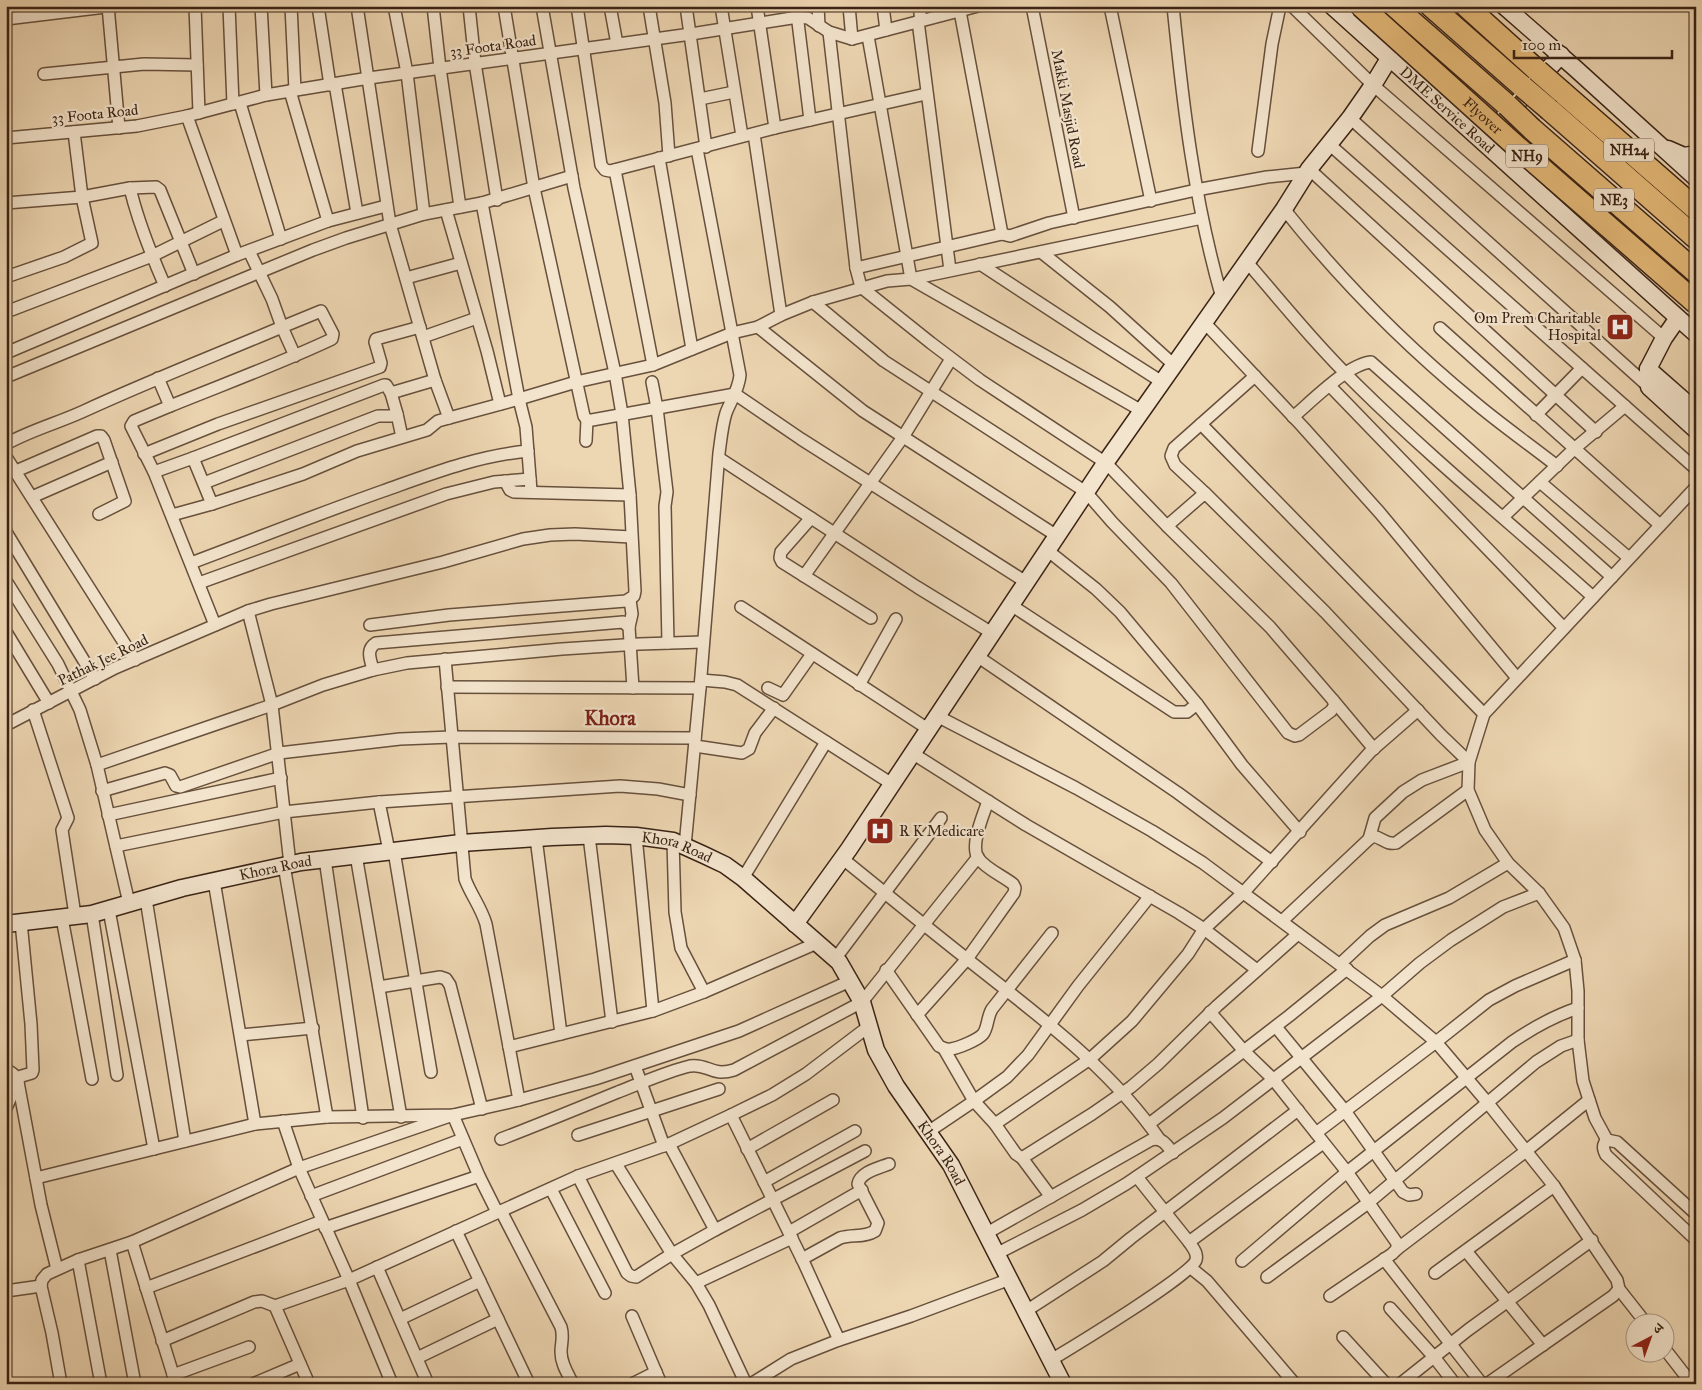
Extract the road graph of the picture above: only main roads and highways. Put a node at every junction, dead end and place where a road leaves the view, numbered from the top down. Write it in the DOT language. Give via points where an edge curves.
graph roads {
  1 [pos="1361,6"];
  2 [pos="1394,6"];
  3 [pos="1431,6"];
  4 [pos="1466,6"];
  5 [pos="1696,209"];
  6 [pos="1696,238"];
  7 [pos="1696,272"];
  8 [pos="1696,303"];
  1 -- 8 [label="highway, Flyover / NH9, bridge"];
  2 -- 7 [label="highway, NE3, bridge"];
  3 -- 6 [label="highway, NE3, bridge"];
  4 -- 5 [label="highway, NH24, bridge"];
}
